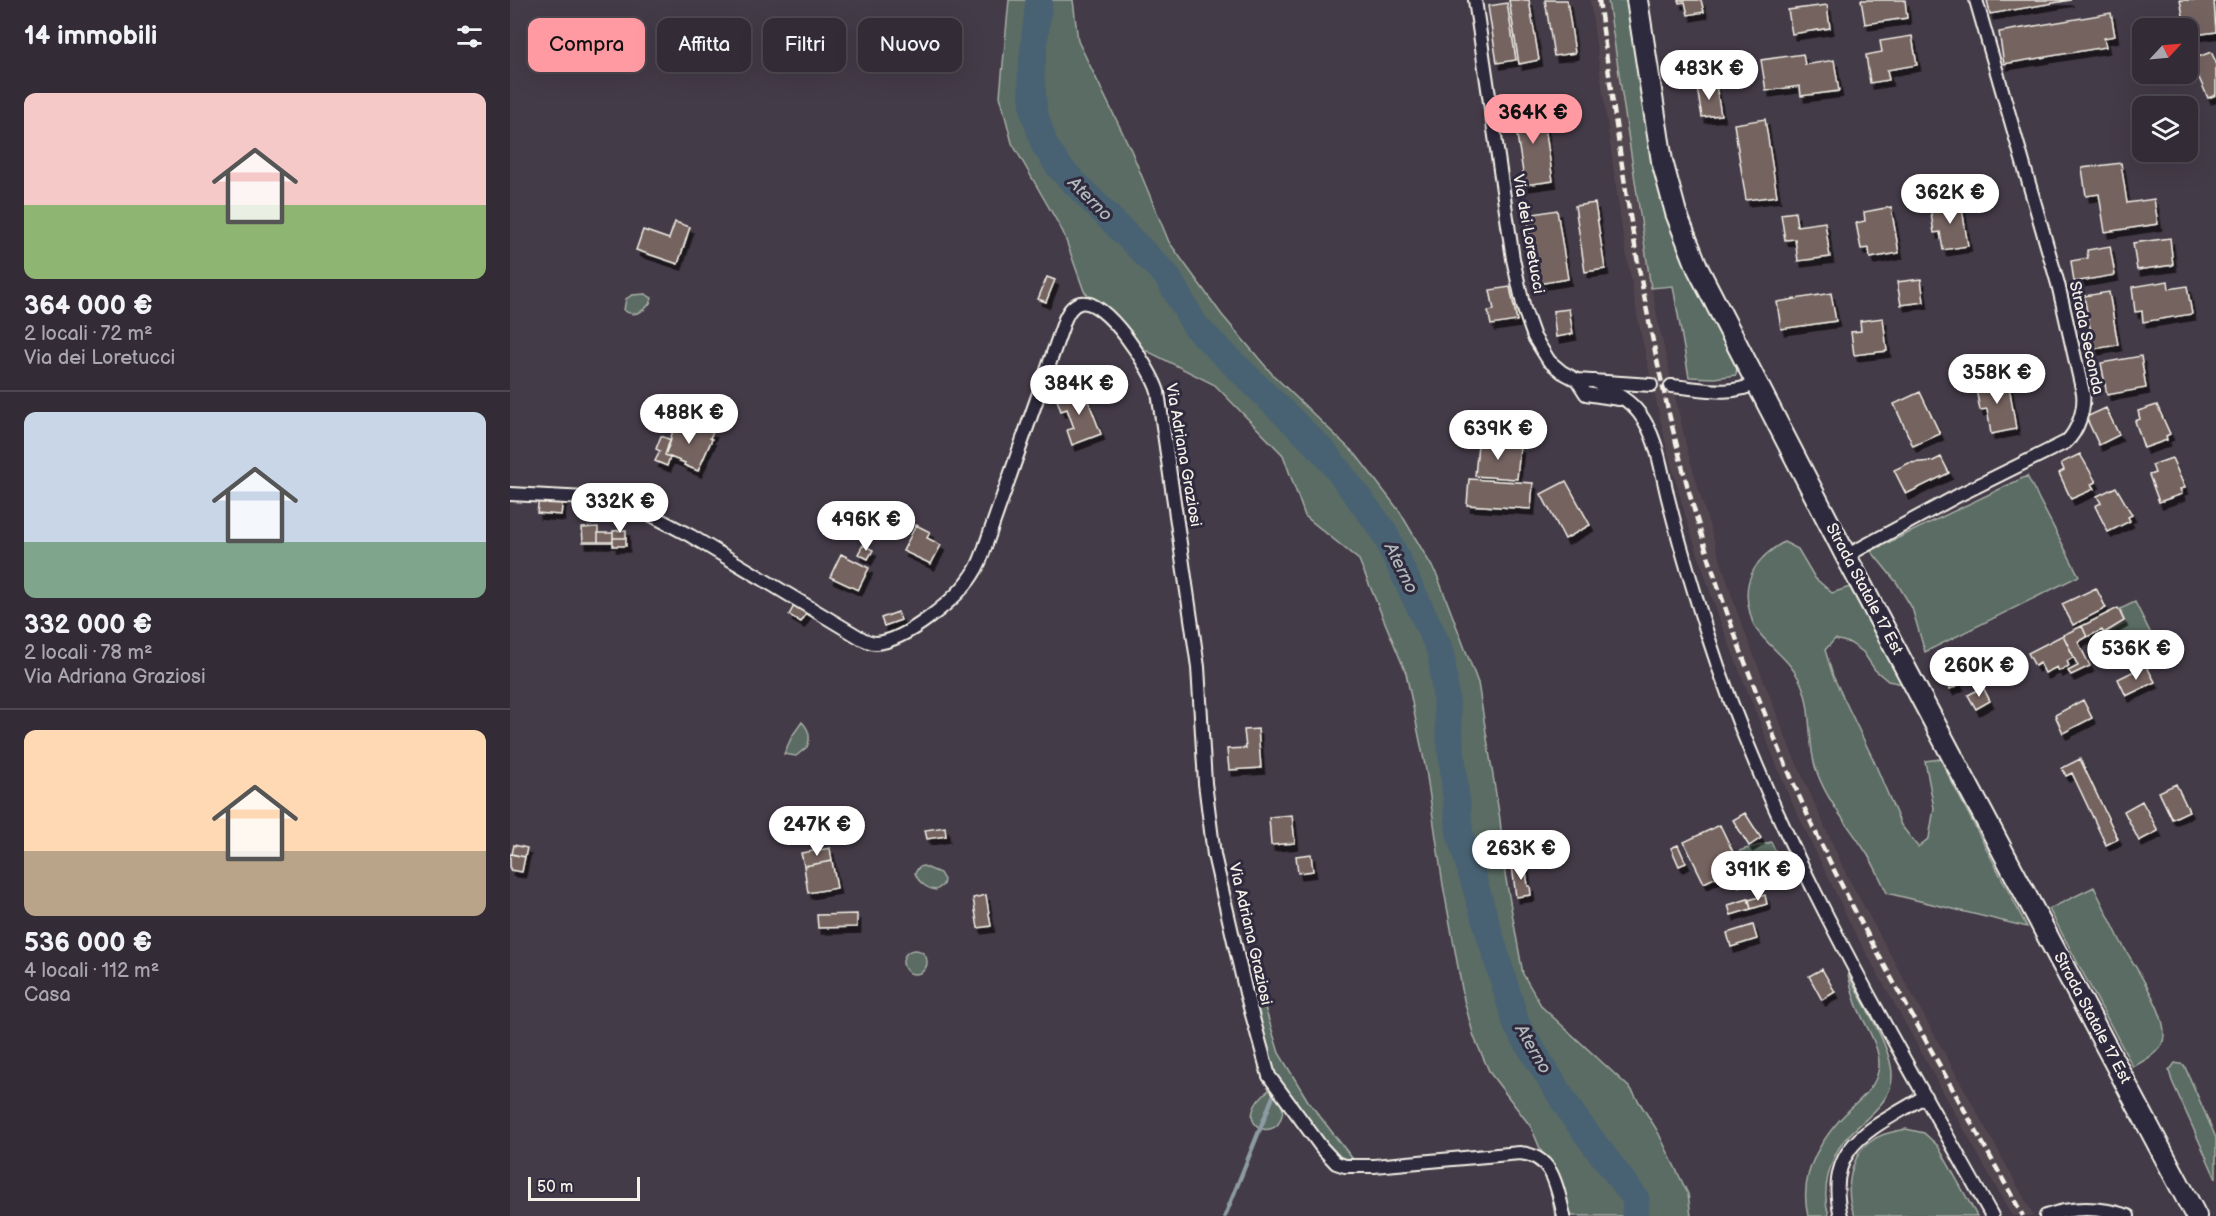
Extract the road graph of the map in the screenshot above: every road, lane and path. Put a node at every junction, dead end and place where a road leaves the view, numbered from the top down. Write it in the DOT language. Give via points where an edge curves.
graph roads {
  1 [pos="1474,0"];
  2 [pos="1637,0"];
  3 [pos="1976,0"];
  4 [pos="1577,380"];
  5 [pos="1594,381"];
  6 [pos="1756,383"];
  7 [pos="1651,385"];
  8 [pos="1671,386"];
  9 [pos="1634,406"];
  10 [pos="510,494"];
  11 [pos="1846,556"];
  12 [pos="1925,1096"];
  13 [pos="1564,1216"];
  14 [pos="1841,1216"];
  15 [pos="1992,1216"];
  16 [pos="2046,1216"];
  17 [pos="2128,1216"];
  18 [pos="2196,1216"];
  1 -- 4 [label="street, Via dei Loretucci" via="1524,309 1540,349 1555,367"];
  2 -- 6 [label="main road, Strada Statale 17 Est" via="1657,136 1672,200 1698,269"];
  3 -- 11 [label="street, Strada Seconda" via="2058,284 2084,403 2075,430 2066,442"];
  4 -- 5 [label="street"];
  4 -- 9 [label="street, Via dei Loretucci" via="1586,394"];
  5 -- 7 [label="street"];
  5 -- 9 [label="street"];
  6 -- 8 [label="street" via="1731,391"];
  6 -- 11 [label="main road, Strada Statale 17 Est"];
  9 -- 12 [label="street" via="1653,439 1691,583 1745,738 1817,898"];
  10 -- 13 [label="street, Via Adriana Graziosi" via="585,498 651,515 859,637 872,643 887,640 940,609 974,573 1065,320 1077,304 1093,306 1137,351 1158,392 1198,667 1214,855 1269,1076 1336,1163 1374,1166 1532,1154 1548,1169"];
  11 -- 18 [label="main road, Strada Statale 17 Est"];
  12 -- 14 [label="street" via="1876,1124 1851,1146 1837,1181"];
  12 -- 15 [label="street"];
  16 -- 17 [label="street" via="2083,1208"];
}
